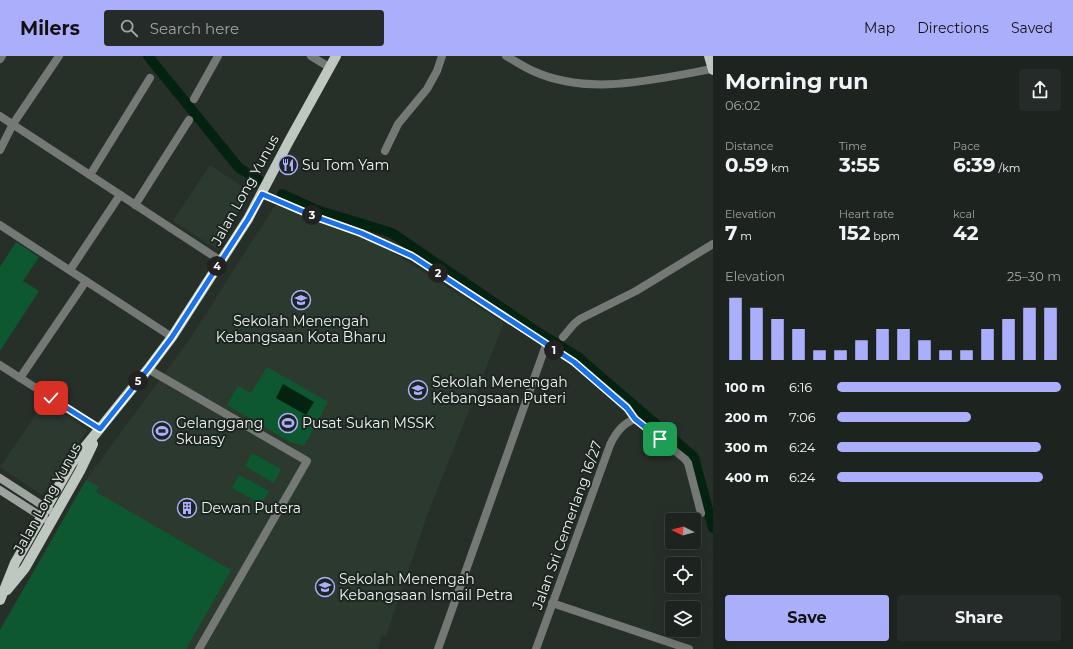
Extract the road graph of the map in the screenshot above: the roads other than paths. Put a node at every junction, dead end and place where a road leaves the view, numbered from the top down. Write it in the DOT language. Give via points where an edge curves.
graph roads {
  1 [pos="2,56"];
  2 [pos="60,56"];
  3 [pos="218,56"];
  4 [pos="311,56"];
  5 [pos="336,56"];
  6 [pos="442,56"];
  7 [pos="506,56"];
  8 [pos="709,56"];
  9 [pos="0,59"];
  10 [pos="329,67"];
  11 [pos="713,70"];
  12 [pos="150,78"];
  13 [pos="194,99"];
  14 [pos="0,116"];
  15 [pos="189,120"];
  16 [pos="13,124"];
  17 [pos="0,150"];
  18 [pos="385,151"];
  19 [pos="90,175"];
  20 [pos="262,194"];
  21 [pos="120,195"];
  22 [pos="135,204"];
  23 [pos="0,225"];
  24 [pos="713,244"];
  25 [pos="221,261"];
  26 [pos="70,270"];
  27 [pos="86,281"];
  28 [pos="172,337"];
  29 [pos="563,337"];
  30 [pos="546,345"];
  31 [pos="0,365"];
  32 [pos="148,369"];
  33 [pos="20,378"];
  34 [pos="635,419"];
  35 [pos="100,429"];
  36 [pos="0,478"];
  37 [pos="0,490"];
  38 [pos="46,508"];
  39 [pos="701,513"];
  40 [pos="56,514"];
  41 [pos="41,517"];
  42 [pos="50,523"];
  43 [pos="1,599"];
  44 [pos="552,603"];
  45 [pos="200,649"];
  46 [pos="438,649"];
  47 [pos="536,649"];
  48 [pos="690,649"];
  1 -- 9 [label="street"];
  2 -- 16 [label="street"];
  3 -- 13 [label="street"];
  4 -- 10 [label="street"];
  5 -- 10 [label="main road, Jalan Long Yunus"];
  6 -- 18 [label="street" via="427,89 398,124"];
  7 -- 11 [label="street" via="548,77 588,84 625,84"];
  8 -- 11 [label="main road"];
  10 -- 20 [label="main road, Jalan Long Yunus"];
  12 -- 19 [label="street"];
  14 -- 16 [label="street"];
  15 -- 22 [label="street"];
  16 -- 17 [label="street"];
  16 -- 19 [label="street"];
  19 -- 21 [label="street"];
  20 -- 25 [label="main road, Jalan Long Yunus"];
  20 -- 30 [label="street" via="412,256"];
  21 -- 22 [label="street"];
  21 -- 26 [label="street"];
  22 -- 25 [label="street"];
  23 -- 26 [label="street"];
  24 -- 29 [label="street" via="636,291 580,319"];
  25 -- 28 [label="main road, Jalan Long Yunus"];
  26 -- 27 [label="street"];
  27 -- 28 [label="street"];
  27 -- 33 [label="street"];
  28 -- 32 [label="main road, Jalan Long Yunus"];
  30 -- 34 [label="street" via="579,366 627,408"];
  30 -- 46 [label="street"];
  31 -- 33 [label="street"];
  32 -- 35 [label="main road, Jalan Long Yunus"];
  32 -- 45 [label="street" via="307,461"];
  33 -- 35 [label="street"];
  34 -- 39 [label="street" via="686,459"];
  34 -- 44 [label="street, Jalan Sri Cemerlang 16/27" via="626,424 610,445"];
  35 -- 38 [label="main road, Jalan Long Yunus" via="72,463"];
  35 -- 40 [label="main road, Jalan Long Yunus"];
  36 -- 38 [label="main road"];
  37 -- 41 [label="main road"];
  38 -- 40 [label="main road"];
  38 -- 41 [label="main road, Jalan Long Yunus"];
  40 -- 42 [label="main road, Jalan Long Yunus"];
  41 -- 42 [label="main road"];
  41 -- 43 [label="main road, Jalan Long Yunus" via="15,563"];
  42 -- 43 [label="main road, Jalan Long Yunus" via="25,568"];
  44 -- 47 [label="street, Jalan Sri Cemerlang 16/27"];
  44 -- 48 [label="street"];
}
